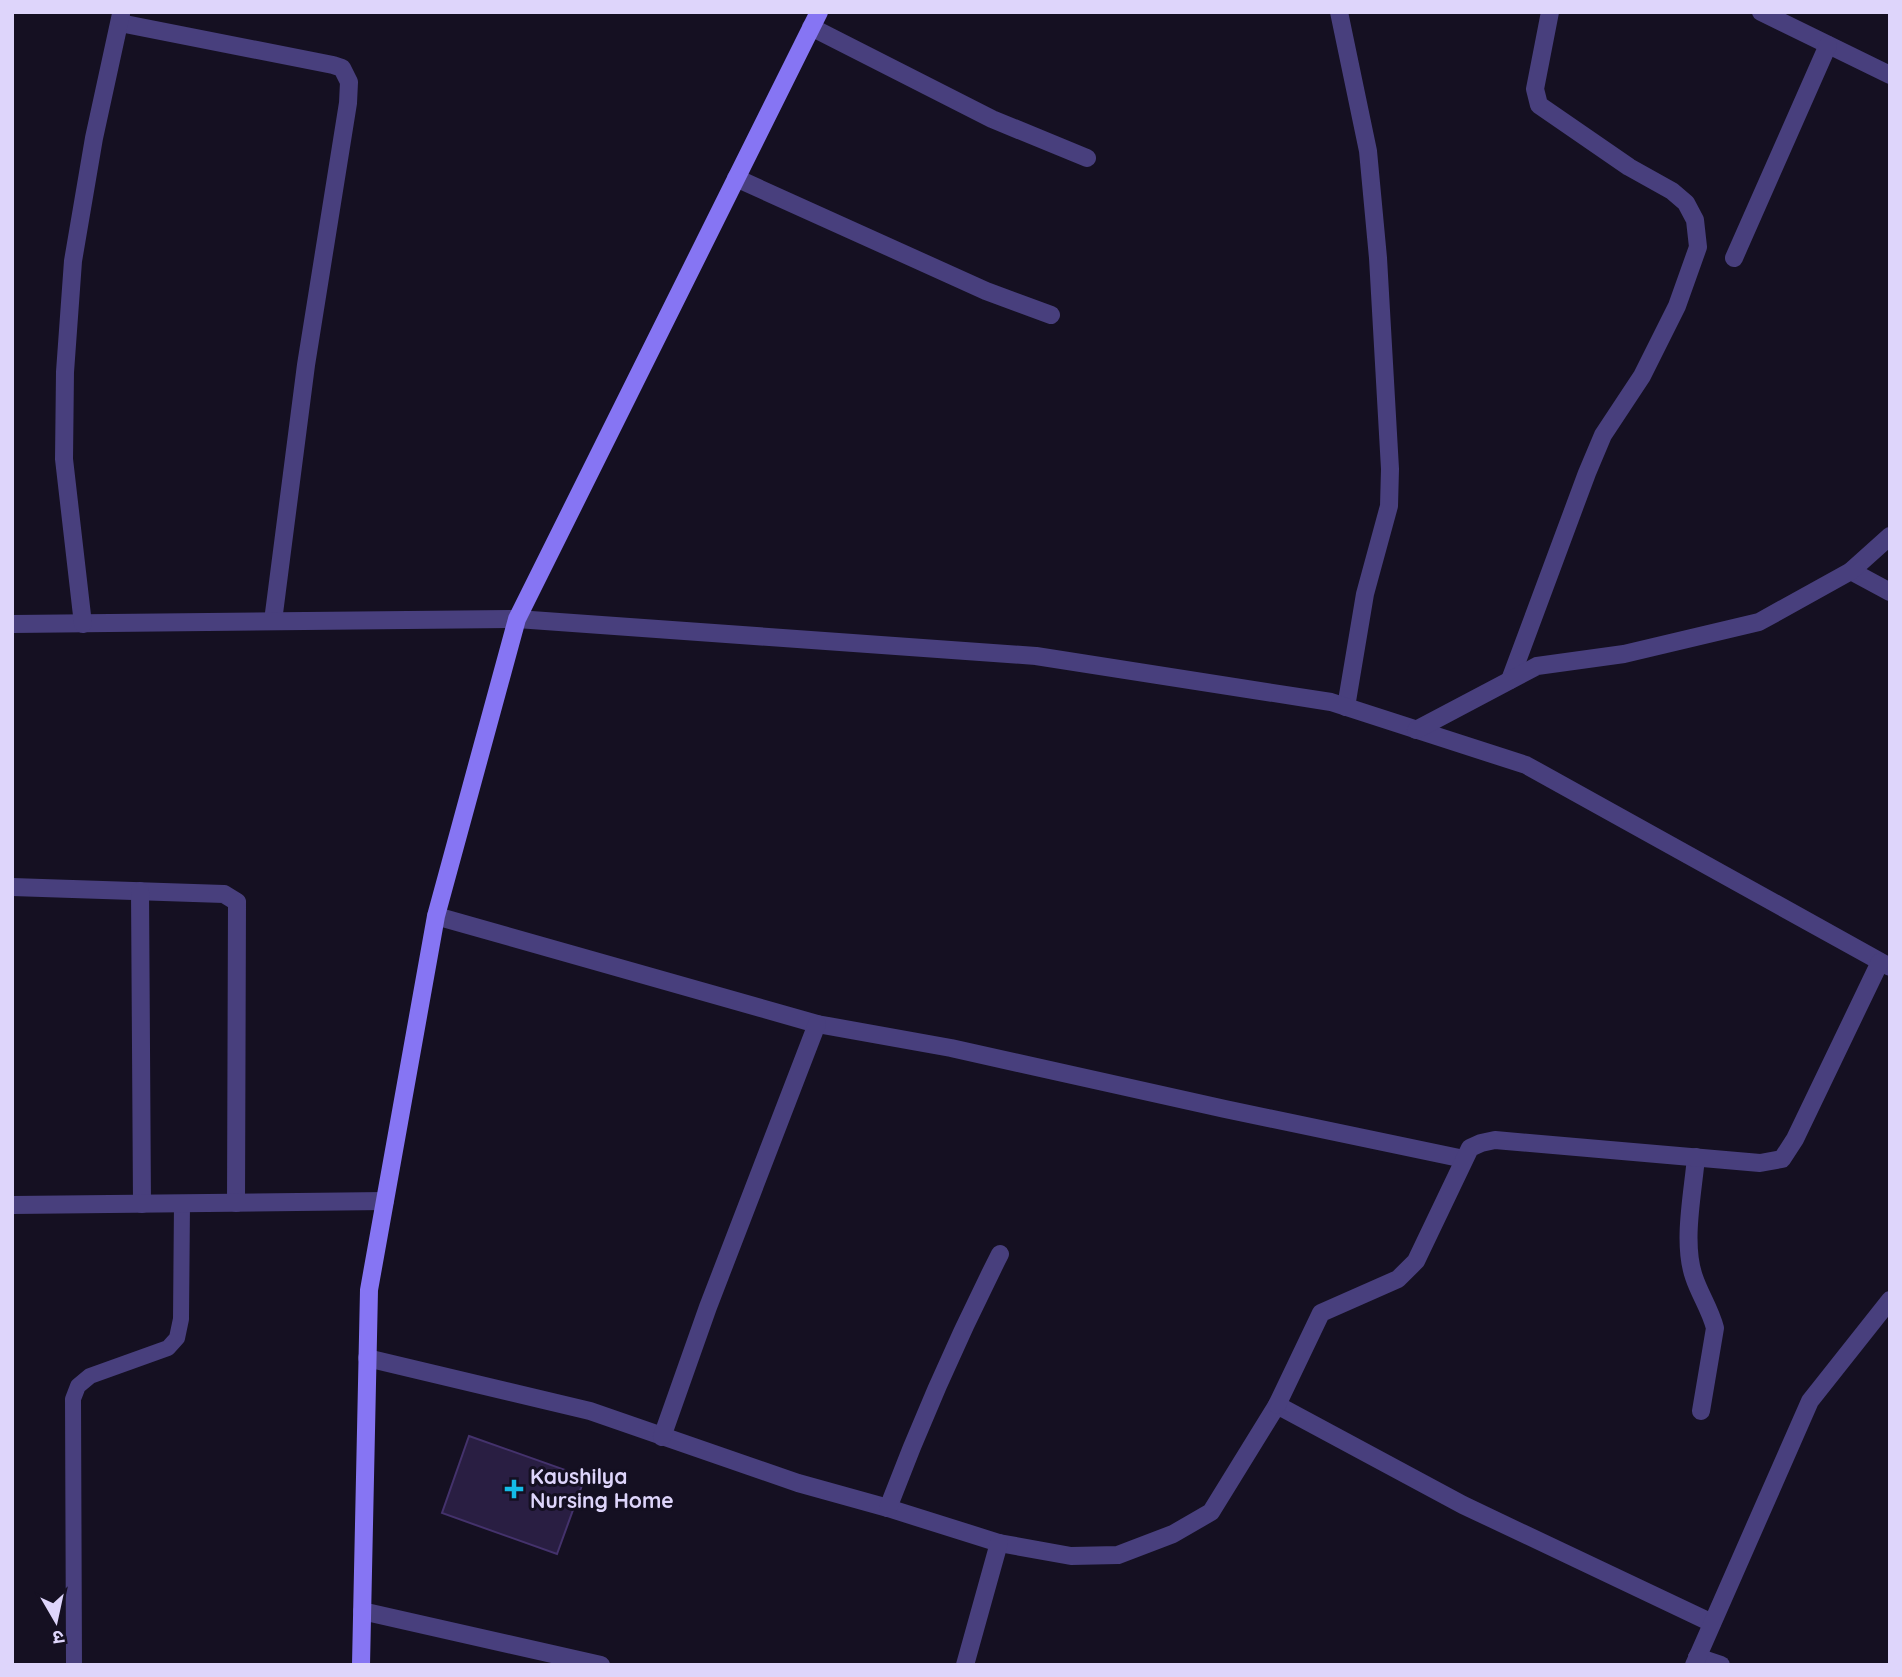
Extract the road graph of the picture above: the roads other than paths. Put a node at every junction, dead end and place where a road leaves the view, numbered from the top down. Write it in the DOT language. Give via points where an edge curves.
graph roads {
  1 [pos="1339,12"];
  2 [pos="1550,12"];
  3 [pos="1761,12"];
  4 [pos="120,18"];
  5 [pos="815,20"];
  6 [pos="1828,45"];
  7 [pos="1890,75"];
  8 [pos="1087,158"];
  9 [pos="736,178"];
  10 [pos="1734,258"];
  11 [pos="1051,316"];
  12 [pos="1890,536"];
  13 [pos="1851,571"];
  14 [pos="1890,592"];
  15 [pos="517,619"];
  16 [pos="273,621"];
  17 [pos="12,624"];
  18 [pos="83,624"];
  19 [pos="1510,680"];
  20 [pos="1346,707"];
  21 [pos="1416,730"];
  22 [pos="12,887"];
  23 [pos="140,891"];
  24 [pos="436,916"];
  25 [pos="1885,965"];
  26 [pos="817,1024"];
  27 [pos="1696,1157"];
  28 [pos="1464,1159"];
  29 [pos="385,1201"];
  30 [pos="182,1203"];
  31 [pos="236,1203"];
  32 [pos="142,1204"];
  33 [pos="12,1205"];
  34 [pos="1000,1254"];
  35 [pos="1890,1300"];
  36 [pos="367,1359"];
  37 [pos="1277,1405"];
  38 [pos="1700,1411"];
  39 [pos="662,1437"];
  40 [pos="888,1508"];
  41 [pos="999,1544"];
  42 [pos="362,1611"];
  43 [pos="1712,1623"];
  44 [pos="1695,1661"];
  45 [pos="74,1665"];
  46 [pos="361,1665"];
  47 [pos="601,1665"];
  48 [pos="965,1665"];
  49 [pos="1721,1665"];
  1 -- 20 [label="street" via="1368,151 1390,469 1388,506 1365,594"];
  2 -- 19 [label="street" via="1535,89 1539,105 1686,203 1695,220 1698,247 1677,306 1642,376 1603,435"];
  3 -- 6 [label="street"];
  4 -- 16 [label="street" via="333,65 342,68 349,82"];
  4 -- 18 [label="street" via="73,261 65,372 64,459"];
  5 -- 8 [label="street" via="992,118"];
  5 -- 9 [label="main road"];
  6 -- 7 [label="street"];
  6 -- 10 [label="street"];
  9 -- 11 [label="street"];
  9 -- 15 [label="main road"];
  12 -- 13 [label="street"];
  13 -- 14 [label="street"];
  13 -- 19 [label="street" via="1759,622 1624,654 1538,666"];
  15 -- 16 [label="street"];
  15 -- 20 [label="street" via="1036,656"];
  15 -- 24 [label="main road"];
  16 -- 18 [label="street"];
  17 -- 18 [label="street"];
  19 -- 21 [label="street"];
  20 -- 21 [label="street"];
  21 -- 25 [label="street" via="1526,765"];
  22 -- 23 [label="street"];
  23 -- 31 [label="street" via="224,894 237,902"];
  23 -- 32 [label="street"];
  24 -- 26 [label="street"];
  24 -- 29 [label="main road"];
  25 -- 27 [label="street" via="1782,1159 1760,1163"];
  26 -- 28 [label="street" via="951,1048"];
  26 -- 39 [label="street"];
  27 -- 28 [label="street" via="1495,1140 1469,1148"];
  27 -- 38 [label="street" via="1689,1244 1694,1276 1715,1328"];
  28 -- 37 [label="street" via="1416,1261 1398,1279 1321,1313"];
  29 -- 31 [label="street"];
  29 -- 36 [label="main road" via="369,1290"];
  30 -- 31 [label="street"];
  30 -- 32 [label="street"];
  30 -- 45 [label="lane" via="177,1338 168,1348 90,1376 78,1386 73,1399"];
  32 -- 33 [label="street"];
  34 -- 40 [label="street" via="943,1370"];
  35 -- 43 [label="street" via="1810,1401"];
  36 -- 39 [label="street" via="590,1411"];
  36 -- 42 [label="main road"];
  37 -- 41 [label="street" via="1211,1512 1173,1534 1118,1555 1071,1556"];
  37 -- 43 [label="street" via="1462,1506"];
  39 -- 40 [label="street"];
  40 -- 41 [label="street"];
  41 -- 48 [label="street"];
  42 -- 46 [label="main road"];
  42 -- 47 [label="street"];
  43 -- 44 [label="street"];
  44 -- 49 [label="street"];
}
